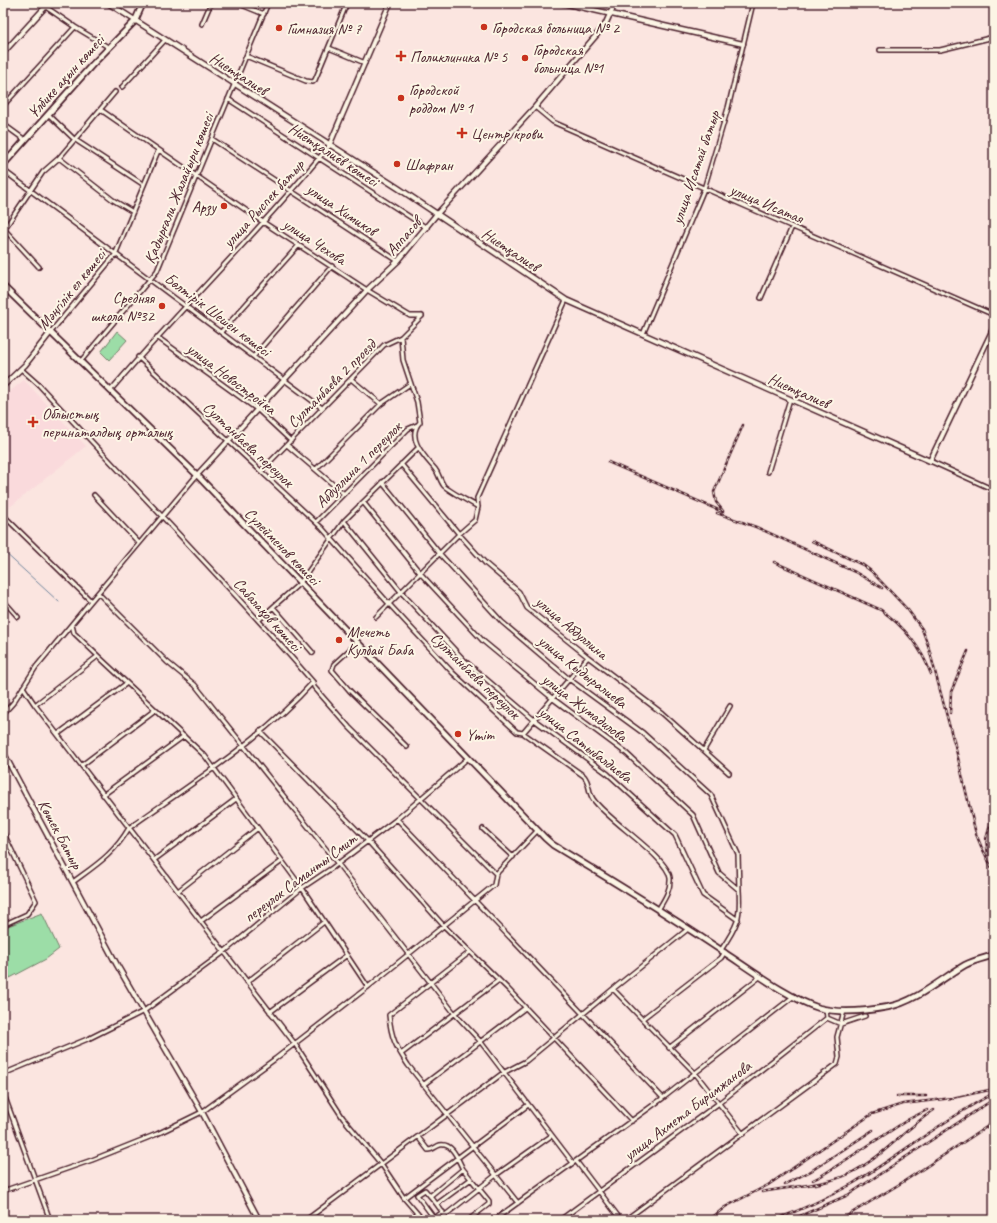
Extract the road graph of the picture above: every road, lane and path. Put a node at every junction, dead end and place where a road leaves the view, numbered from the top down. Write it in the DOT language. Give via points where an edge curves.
graph roads {
  1 [pos="40,3"];
  2 [pos="108,3"];
  3 [pos="143,3"];
  4 [pos="211,3"];
  5 [pos="236,3"];
  6 [pos="268,3"];
  7 [pos="347,3"];
  8 [pos="390,3"];
  9 [pos="563,3"];
  10 [pos="615,3"];
  11 [pos="753,3"];
  12 [pos="48,5"];
  13 [pos="611,13"];
  14 [pos="264,14"];
  15 [pos="135,21"];
  16 [pos="202,24"];
  17 [pos="75,27"];
  18 [pos="994,37"];
  19 [pos="165,40"];
  20 [pos="742,44"];
  21 [pos="108,47"];
  22 [pos="329,48"];
  23 [pos="880,50"];
  24 [pos="3,53"];
  25 [pos="246,56"];
  26 [pos="365,63"];
  27 [pos="233,85"];
  28 [pos="122,86"];
  29 [pos="115,92"];
  30 [pos="228,99"];
  31 [pos="3,106"];
  32 [pos="535,107"];
  33 [pos="101,110"];
  34 [pos="48,114"];
  35 [pos="3,124"];
  36 [pos="74,139"];
  37 [pos="212,139"];
  38 [pos="25,140"];
  39 [pos="329,146"];
  40 [pos="158,151"];
  41 [pos="59,158"];
  42 [pos="319,159"];
  43 [pos="3,165"];
  44 [pos="3,170"];
  45 [pos="198,176"];
  46 [pos="144,184"];
  47 [pos="31,189"];
  48 [pos="704,189"];
  49 [pos="293,190"];
  50 [pos="133,212"];
  51 [pos="436,215"];
  52 [pos="263,222"];
  53 [pos="427,228"];
  54 [pos="792,228"];
  55 [pos="4,230"];
  56 [pos="299,245"];
  57 [pos="115,255"];
  58 [pos="398,261"];
  59 [pos="332,266"];
  60 [pos="39,267"];
  61 [pos="151,280"];
  62 [pos="3,286"];
  63 [pos="367,290"];
  64 [pos="761,298"];
  65 [pos="566,300"];
  66 [pos="186,305"];
  67 [pos="994,315"];
  68 [pos="410,316"];
  69 [pos="411,325"];
  70 [pos="994,327"];
  71 [pos="221,332"];
  72 [pos="50,333"];
  73 [pos="643,334"];
  74 [pos="3,336"];
  75 [pos="157,337"];
  76 [pos="401,337"];
  77 [pos="3,340"];
  78 [pos="254,356"];
  79 [pos="138,357"];
  80 [pos="80,362"];
  81 [pos="21,369"];
  82 [pos="351,379"];
  83 [pos="286,380"];
  84 [pos="410,384"];
  85 [pos="3,386"];
  86 [pos="110,391"];
  87 [pos="790,399"];
  88 [pos="381,404"];
  89 [pos="322,408"];
  90 [pos="258,410"];
  91 [pos="417,425"];
  92 [pos="228,441"];
  93 [pos="291,441"];
  94 [pos="287,445"];
  95 [pos="418,448"];
  96 [pos="930,461"];
  97 [pos="401,464"];
  98 [pos="316,469"];
  99 [pos="261,471"];
  100 [pos="768,472"];
  101 [pos="197,475"];
  102 [pos="382,482"];
  103 [pos="994,490"];
  104 [pos="343,493"];
  105 [pos="94,495"];
  106 [pos="363,502"];
  107 [pos="478,507"];
  108 [pos="3,515"];
  109 [pos="163,516"];
  110 [pos="344,521"];
  111 [pos="316,522"];
  112 [pos="459,534"];
  113 [pos="332,538"];
  114 [pos="139,543"];
  115 [pos="440,554"];
  116 [pos="420,574"];
  117 [pos="300,583"];
  118 [pos="98,593"];
  119 [pos="402,593"];
  120 [pos="3,600"];
  121 [pos="91,601"];
  122 [pos="390,605"];
  123 [pos="273,607"];
  124 [pos="18,617"];
  125 [pos="376,617"];
  126 [pos="259,620"];
  127 [pos="72,626"];
  128 [pos="357,643"];
  129 [pos="313,652"];
  130 [pos="98,656"];
  131 [pos="588,657"];
  132 [pos="569,679"];
  133 [pos="313,682"];
  134 [pos="127,683"];
  135 [pos="23,688"];
  136 [pos="552,698"];
  137 [pos="35,705"];
  138 [pos="730,706"];
  139 [pos="155,710"];
  140 [pos="3,714"];
  141 [pos="533,719"];
  142 [pos="260,731"];
  143 [pos="523,732"];
  144 [pos="58,734"];
  145 [pos="184,736"];
  146 [pos="243,745"];
  147 [pos="407,747"];
  148 [pos="704,750"];
  149 [pos="3,752"];
  150 [pos="468,758"];
  151 [pos="82,765"];
  152 [pos="214,767"];
  153 [pos="728,773"];
  154 [pos="103,795"];
  155 [pos="421,798"];
  156 [pos="236,799"];
  157 [pos="397,819"];
  158 [pos="129,828"];
  159 [pos="258,828"];
  160 [pos="484,829"];
  161 [pos="537,831"];
  162 [pos="3,832"];
  163 [pos="368,841"];
  164 [pos="512,857"];
  165 [pos="154,860"];
  166 [pos="282,861"];
  167 [pos="338,864"];
  168 [pos="496,874"];
  169 [pos="73,882"];
  170 [pos="302,888"];
  171 [pos="738,890"];
  172 [pos="178,891"];
  173 [pos="474,901"];
  174 [pos="658,910"];
  175 [pos="738,920"];
  176 [pos="201,921"];
  177 [pos="324,922"];
  178 [pos="3,925"];
  179 [pos="443,925"];
  180 [pos="688,929"];
  181 [pos="723,951"];
  182 [pos="224,952"];
  183 [pos="470,952"];
  184 [pos="408,954"];
  185 [pos="347,955"];
  186 [pos="994,955"];
  187 [pos="761,976"];
  188 [pos="499,980"];
  189 [pos="247,982"];
  190 [pos="432,982"];
  191 [pos="368,987"];
  192 [pos="613,989"];
  193 [pos="794,996"];
  194 [pos="525,1008"];
  195 [pos="826,1009"];
  196 [pos="144,1011"];
  197 [pos="844,1011"];
  198 [pos="270,1012"];
  199 [pos="583,1013"];
  200 [pos="455,1014"];
  201 [pos="865,1016"];
  202 [pos="827,1018"];
  203 [pos="642,1020"];
  204 [pos="840,1024"];
  205 [pos="554,1039"];
  206 [pos="480,1041"];
  207 [pos="295,1044"];
  208 [pos="669,1048"];
  209 [pos="401,1054"];
  210 [pos="504,1073"];
  211 [pos="695,1073"];
  212 [pos="3,1074"];
  213 [pos="423,1085"];
  214 [pos="3,1092"];
  215 [pos="663,1098"];
  216 [pos="719,1103"];
  217 [pos="528,1105"];
  218 [pos="202,1112"];
  219 [pos="447,1114"];
  220 [pos="632,1121"];
  221 [pos="743,1134"];
  222 [pos="551,1136"];
  223 [pos="418,1137"];
  224 [pos="473,1145"];
  225 [pos="457,1158"];
  226 [pos="574,1162"];
  227 [pos="382,1164"];
  228 [pos="464,1169"];
  229 [pos="496,1175"];
  230 [pos="471,1179"];
  231 [pos="34,1180"];
  232 [pos="421,1185"];
  233 [pos="479,1188"];
  234 [pos="425,1190"];
  235 [pos="3,1191"];
  236 [pos="599,1191"];
  237 [pos="430,1196"];
  238 [pos="404,1198"];
  239 [pos="518,1203"];
  240 [pos="437,1204"];
  241 [pos="444,1214"];
  242 [pos="471,1219"];
  243 [pos="50,1220"];
  244 [pos="259,1220"];
  245 [pos="306,1220"];
  246 [pos="423,1220"];
  247 [pos="438,1220"];
  248 [pos="446,1220"];
  249 [pos="494,1220"];
  250 [pos="560,1220"];
  251 [pos="621,1220"];
  252 [pos="625,1220"];
  1 -- 12 [label="street"];
  2 -- 15 [label="street, Ниетқалиев"];
  3 -- 15 [label="main road, Ұлбике ақын көшесі"];
  4 -- 16 [label="street"];
  5 -- 14 [label="street"];
  6 -- 14 [label="street, Қадырғали Жалайыри көшесі"];
  7 -- 22 [label="street"];
  8 -- 26 [label="street, улица Рыспек батыр"];
  9 -- 13 [label="street"];
  10 -- 13 [label="street, Аппасов"];
  11 -- 20 [label="street, улица Исатай батыр"];
  12 -- 17 [label="street"];
  12 -- 24 [label="street"];
  13 -- 20 [label="street"];
  13 -- 32 [label="street, Аппасов" via="604,27"];
  14 -- 25 [label="street, Қадырғали Жалайыри көшесі"];
  15 -- 19 [label="street, Ниетқалиев"];
  15 -- 21 [label="main road, Ұлбике ақын көшесі"];
  17 -- 21 [label="street"];
  17 -- 31 [label="street"];
  18 -- 23 [label="street" via="940,50"];
  19 -- 27 [label="street, Ниетқалиев"];
  19 -- 28 [label="street"];
  20 -- 48 [label="street, улица Исатай батыр" via="728,108"];
  21 -- 34 [label="main road, Ұлбике ақын көшесі"];
  22 -- 25 [label="street" via="313,82"];
  22 -- 26 [label="street"];
  25 -- 27 [label="street, Қадырғали Жалайыри көшесі"];
  26 -- 39 [label="street, улица Рыспек батыр"];
  27 -- 30 [label="street, Қадырғали Жалайыри көшесі"];
  27 -- 39 [label="street, Ниетқалиев"];
  29 -- 33 [label="street"];
  30 -- 37 [label="street, Қадырғали Жалайыри көшесі"];
  30 -- 42 [label="street, Ниетқалиев көшесі"];
  32 -- 48 [label="street, улица Исатая" via="553,122"];
  32 -- 51 [label="street, Аппасов"];
  33 -- 36 [label="street"];
  33 -- 40 [label="street, улица Чехова"];
  34 -- 36 [label="street"];
  34 -- 38 [label="main road, Ұлбике ақын көшесі"];
  35 -- 38 [label="street"];
  36 -- 41 [label="street"];
  36 -- 46 [label="street"];
  37 -- 45 [label="street, Қадырғали Жалайыри көшесі"];
  37 -- 49 [label="street, улица Химиков"];
  38 -- 43 [label="main road, Ұлбике ақын көшесі"];
  39 -- 42 [label="street, улица Рыспек батыр"];
  39 -- 51 [label="street, Ниетқалиев" via="398,188"];
  40 -- 45 [label="street, улица Чехова"];
  40 -- 46 [label="street, Мәңгілік ел көшесі"];
  41 -- 47 [label="street" via="43,172"];
  41 -- 50 [label="street" via="113,200"];
  42 -- 49 [label="street, улица Рыспек батыр"];
  42 -- 53 [label="street, Ниетқалиев көшесі"];
  44 -- 47 [label="street, Бөлтірік Шешен көшесі"];
  45 -- 52 [label="street, улица Чехова"];
  45 -- 61 [label="street, Қадырғали Жалайыри көшесі" via="157,272"];
  46 -- 50 [label="street, Мәңгілік ел көшесі"];
  47 -- 55 [label="street"];
  47 -- 57 [label="street, Бөлтірік Шешен көшесі"];
  48 -- 54 [label="street, улица Исатая"];
  48 -- 73 [label="street, улица Исатай батыр"];
  49 -- 52 [label="street, улица Рыспек батыр"];
  49 -- 58 [label="street, улица Химиков"];
  50 -- 57 [label="street, Мәңгілік ел көшесі"];
  51 -- 53 [label="street, Аппасов"];
  51 -- 65 [label="street, Ниетқалиев"];
  52 -- 56 [label="street, улица Чехова"];
  52 -- 66 [label="street, улица Рыспек батыр"];
  53 -- 58 [label="street, Аппасов"];
  54 -- 64 [label="street"];
  54 -- 67 [label="street, улица Исатая"];
  55 -- 60 [label="street"];
  56 -- 59 [label="street, улица Чехова"];
  56 -- 71 [label="street"];
  57 -- 61 [label="street, Бөлтірік Шешен көшесі"];
  57 -- 72 [label="street, Мәңгілік ел көшесі"];
  58 -- 63 [label="street, Аппасов"];
  59 -- 63 [label="street, улица Чехова"];
  59 -- 78 [label="street"];
  61 -- 66 [label="street, Бөлтірік Шешен көшесі"];
  61 -- 80 [label="street, Қадырғали Жалайыри көшесі"];
  62 -- 72 [label="main road, Сүлейменов көшесі"];
  63 -- 68 [label="street, улица Чехова"];
  63 -- 83 [label="street, Аппасов"];
  65 -- 73 [label="street, Ниетқалиев"];
  65 -- 107 [label="street" via="476,498"];
  66 -- 71 [label="street, Бөлтірік Шешен көшесі"];
  66 -- 75 [label="street, улица Рыспек батыр"];
  68 -- 69 [label="street"];
  68 -- 69 [label="street, Султанбаева 2 проезд" via="422,316"];
  69 -- 76 [label="street, Султанбаева 2 проезд"];
  70 -- 96 [label="street"];
  71 -- 78 [label="street, Бөлтірік Шешен көшесі"];
  72 -- 80 [label="main road, Сүлейменов көшесі"];
  72 -- 81 [label="street, Мәңгілік ел көшесі"];
  73 -- 87 [label="street, Ниетқалиев"];
  74 -- 77 [label="street"];
  75 -- 79 [label="street, улица Рыспек батыр"];
  75 -- 90 [label="street, улица Новостройка"];
  76 -- 82 [label="street, Султанбаева 2 проезд" via="384,345"];
  76 -- 84 [label="street" via="403,360"];
  78 -- 83 [label="street, Бөлтірік Шешен көшесі"];
  79 -- 86 [label="street, улица Рыспек батыр"];
  79 -- 92 [label="street, Султанбаева переулок"];
  80 -- 86 [label="main road, Сүлейменов көшесі"];
  81 -- 85 [label="street, Мәңгілік ел көшесі"];
  81 -- 109 [label="street, Сабалақов көшесі"];
  82 -- 88 [label="street"];
  82 -- 89 [label="street, Султанбаева 2 проезд"];
  83 -- 89 [label="street, Бөлтірік Шешен көшесі"];
  83 -- 90 [label="street, Аппасов"];
  84 -- 88 [label="street"];
  84 -- 91 [label="street" via="419,412 420,422"];
  86 -- 101 [label="main road, Сүлейменов көшесі"];
  87 -- 96 [label="street, Ниетқалиев"];
  87 -- 100 [label="street"];
  88 -- 98 [label="street"];
  89 -- 93 [label="street, Султанбаева 2 проезд"];
  90 -- 92 [label="street, Аппасов"];
  90 -- 93 [label="street, улица Новостройка"];
  91 -- 95 [label="street"];
  91 -- 104 [label="street, Абдуллина 1 переулок" via="408,429"];
  92 -- 99 [label="street, Султанбаева переулок"];
  92 -- 101 [label="street, Аппасов"];
  93 -- 94 [label="street, Султанбаева 2 проезд"];
  94 -- 98 [label="street"];
  94 -- 99 [label="street, Султанбаева 2 проезд"];
  95 -- 97 [label="street"];
  95 -- 107 [label="street" via="435,468 444,486"];
  96 -- 103 [label="street"];
  97 -- 102 [label="street"];
  97 -- 112 [label="street, улица Абдуллина"];
  98 -- 104 [label="street"];
  99 -- 111 [label="street, Султанбаева переулок"];
  101 -- 109 [label="street"];
  101 -- 117 [label="main road, Сүлейменов көшесі"];
  102 -- 106 [label="street"];
  102 -- 115 [label="street, улица Кыдыралиева"];
  104 -- 111 [label="street, Абдуллина 1 переулок"];
  105 -- 114 [label="street"];
  106 -- 110 [label="street"];
  106 -- 116 [label="street, улица Жумадилова"];
  107 -- 112 [label="street" via="474,520"];
  108 -- 121 [label="street"];
  109 -- 114 [label="street"];
  109 -- 126 [label="street, Сабалақов көшесі"];
  110 -- 113 [label="street"];
  110 -- 119 [label="street, улица Сатыбалдиева"];
  111 -- 113 [label="street, Султанбаева переулок"];
  112 -- 115 [label="street"];
  112 -- 131 [label="street, улица Абдуллина" via="486,564 519,592 527,608"];
  113 -- 117 [label="street"];
  113 -- 122 [label="street, Султанбаева переулок"];
  114 -- 118 [label="street"];
  115 -- 116 [label="street"];
  115 -- 132 [label="street, улица Кыдыралиева" via="502,622"];
  116 -- 119 [label="street"];
  116 -- 136 [label="street, улица Жумадилова" via="483,641"];
  117 -- 123 [label="street"];
  117 -- 128 [label="main road, Сүлейменов көшесі"];
  118 -- 121 [label="street"];
  118 -- 146 [label="street" via="195,685"];
  119 -- 122 [label="street"];
  119 -- 141 [label="street, улица Сатыбалдиева" via="464,661"];
  120 -- 124 [label="street"];
  121 -- 127 [label="street"];
  122 -- 125 [label="street"];
  122 -- 143 [label="street, Султанбаева переулок" via="453,673 517,732"];
  123 -- 126 [label="street"];
  123 -- 129 [label="street"];
  126 -- 133 [label="street, Сабалақов көшесі"];
  127 -- 130 [label="street" via="74,634"];
  127 -- 135 [label="street" via="36,667"];
  128 -- 147 [label="street" via="334,664 332,670 350,692"];
  128 -- 150 [label="main road, Сүлейменов көшесі"];
  130 -- 134 [label="street"];
  130 -- 137 [label="street"];
  131 -- 132 [label="street"];
  131 -- 148 [label="street, улица Абдуллина" via="662,713"];
  132 -- 136 [label="street"];
  132 -- 171 [label="street, улица Кыдыралиева" via="643,733 711,795 738,854"];
  133 -- 142 [label="street"];
  133 -- 155 [label="street, Сабалақов көшесі" via="314,687 349,726"];
  134 -- 139 [label="street"];
  134 -- 144 [label="street"];
  135 -- 137 [label="street"];
  135 -- 140 [label="street"];
  136 -- 141 [label="street"];
  136 -- 171 [label="street, улица Жумадилова" via="626,753 693,815 719,874"];
  137 -- 144 [label="street"];
  138 -- 148 [label="street"];
  139 -- 145 [label="street"];
  139 -- 151 [label="street"];
  141 -- 143 [label="street"];
  141 -- 175 [label="street, улица Сатыбалдиева" via="608,774 675,835 703,895"];
  142 -- 146 [label="street"];
  142 -- 163 [label="street"];
  143 -- 174 [label="street, Султанбаева переулок" via="584,776 588,781 592,799 656,856 670,877 670,887"];
  144 -- 151 [label="street"];
  145 -- 152 [label="street"];
  145 -- 154 [label="street"];
  146 -- 152 [label="street"];
  146 -- 167 [label="street"];
  148 -- 153 [label="street, улица Абдуллина"];
  149 -- 169 [label="street, Көшек Батыр"];
  150 -- 155 [label="street, переулок Саманты Смит"];
  150 -- 161 [label="main road, Сүлейменов көшесі"];
  151 -- 154 [label="street"];
  152 -- 156 [label="street"];
  152 -- 158 [label="street"];
  154 -- 158 [label="street"];
  155 -- 157 [label="street, переулок Саманты Смит"];
  155 -- 168 [label="street, Сабалақов көшесі"];
  156 -- 159 [label="street"];
  156 -- 165 [label="street"];
  157 -- 163 [label="street, переулок Саманты Смит"];
  157 -- 173 [label="street"];
  158 -- 165 [label="street"];
  158 -- 169 [label="street" via="108,856"];
  159 -- 166 [label="street"];
  159 -- 172 [label="street"];
  160 -- 164 [label="street"];
  161 -- 164 [label="street"];
  161 -- 174 [label="main road, Сүлейменов көшесі" via="553,845"];
  162 -- 178 [label="street" via="36,901 28,914"];
  163 -- 167 [label="street, переулок Саманты Смит"];
  163 -- 179 [label="street"];
  164 -- 168 [label="street"];
  165 -- 172 [label="street"];
  166 -- 170 [label="street"];
  166 -- 176 [label="street"];
  167 -- 170 [label="street, переулок Саманты Смит"];
  167 -- 184 [label="street"];
  168 -- 173 [label="street" via="494,885"];
  169 -- 196 [label="street, Көшек Батыр"];
  170 -- 177 [label="street"];
  170 -- 182 [label="street, переулок Саманты Смит"];
  171 -- 175 [label="street"];
  172 -- 176 [label="street"];
  173 -- 179 [label="street"];
  173 -- 199 [label="street"];
  174 -- 180 [label="main road, Сүлейменов көшесі"];
  175 -- 181 [label="street"];
  176 -- 182 [label="street"];
  177 -- 185 [label="street"];
  177 -- 189 [label="street"];
  179 -- 183 [label="street"];
  179 -- 184 [label="street"];
  180 -- 181 [label="main road, Сүлейменов көшесі"];
  180 -- 192 [label="street"];
  181 -- 187 [label="main road, Сүлейменов көшесі"];
  181 -- 203 [label="street" via="721,958"];
  182 -- 189 [label="street"];
  182 -- 196 [label="street, переулок Саманты Смит"];
  183 -- 188 [label="street"];
  183 -- 190 [label="street"];
  184 -- 190 [label="street"];
  184 -- 191 [label="street"];
  185 -- 191 [label="street"];
  185 -- 198 [label="street"];
  186 -- 197 [label="main road, Сүлейменов көшесі" via="967,964 920,994 899,1004"];
  187 -- 193 [label="main road, Сүлейменов көшесі"];
  187 -- 208 [label="street"];
  188 -- 194 [label="street"];
  188 -- 200 [label="street"];
  189 -- 198 [label="street"];
  190 -- 200 [label="street"];
  190 -- 209 [label="street" via="389,1015 390,1033"];
  191 -- 207 [label="street"];
  192 -- 199 [label="street"];
  192 -- 203 [label="street"];
  193 -- 195 [label="main road, Сүлейменов көшесі"];
  193 -- 211 [label="street"];
  194 -- 205 [label="street"];
  194 -- 206 [label="street"];
  195 -- 197 [label="main road, Сүлейменов көшесі"];
  195 -- 202 [label="street"];
  196 -- 212 [label="street, переулок Саманты Смит" via="90,1038"];
  196 -- 218 [label="street, Көшек Батыр"];
  197 -- 204 [label="street"];
  198 -- 207 [label="street"];
  199 -- 205 [label="street"];
  199 -- 215 [label="street"];
  200 -- 206 [label="street"];
  200 -- 209 [label="street"];
  201 -- 204 [label="street"];
  202 -- 204 [label="street"];
  202 -- 216 [label="street, улица Ахмета Биримжанова"];
  203 -- 208 [label="street"];
  204 -- 221 [label="street" via="837,1037 840,1057 836,1064"];
  205 -- 210 [label="street" via="526,1061"];
  205 -- 220 [label="street"];
  206 -- 210 [label="street"];
  206 -- 213 [label="street"];
  207 -- 218 [label="street"];
  207 -- 227 [label="street" via="343,1118"];
  208 -- 211 [label="street"];
  209 -- 213 [label="street"];
  210 -- 217 [label="street"];
  210 -- 219 [label="street"];
  211 -- 215 [label="street"];
  211 -- 216 [label="street"];
  213 -- 219 [label="street"];
  214 -- 231 [label="street"];
  215 -- 220 [label="street"];
  216 -- 221 [label="street"];
  216 -- 236 [label="street, улица Ахмета Биримжанова"];
  217 -- 222 [label="street"];
  217 -- 224 [label="street"];
  218 -- 231 [label="street" via="92,1160"];
  218 -- 244 [label="street, Көшек Батыр"];
  219 -- 223 [label="street"];
  219 -- 224 [label="street"];
  220 -- 226 [label="street"];
  221 -- 252 [label="street"];
  222 -- 226 [label="street"];
  222 -- 229 [label="street"];
  223 -- 225 [label="street" via="428,1150 443,1145 449,1146"];
  223 -- 227 [label="street"];
  224 -- 225 [label="street"];
  224 -- 229 [label="street"];
  225 -- 228 [label="street"];
  225 -- 232 [label="street"];
  226 -- 236 [label="street"];
  226 -- 239 [label="street"];
  227 -- 238 [label="street"];
  227 -- 245 [label="street"];
  228 -- 230 [label="street"];
  228 -- 237 [label="street"];
  229 -- 233 [label="street"];
  229 -- 239 [label="street"];
  230 -- 233 [label="street"];
  230 -- 240 [label="street"];
  231 -- 235 [label="street"];
  231 -- 243 [label="street"];
  232 -- 234 [label="street"];
  232 -- 238 [label="street"];
  233 -- 241 [label="street"];
  233 -- 242 [label="street" via="489,1204"];
  234 -- 237 [label="street"];
  234 -- 241 [label="street" via="417,1197 431,1216 434,1218"];
  236 -- 250 [label="street, улица Ахмета Биримжанова"];
  236 -- 251 [label="street"];
  237 -- 240 [label="street"];
  238 -- 246 [label="street"];
  239 -- 249 [label="street"];
  240 -- 241 [label="street"];
  241 -- 247 [label="street"];
  241 -- 248 [label="street"];
}
